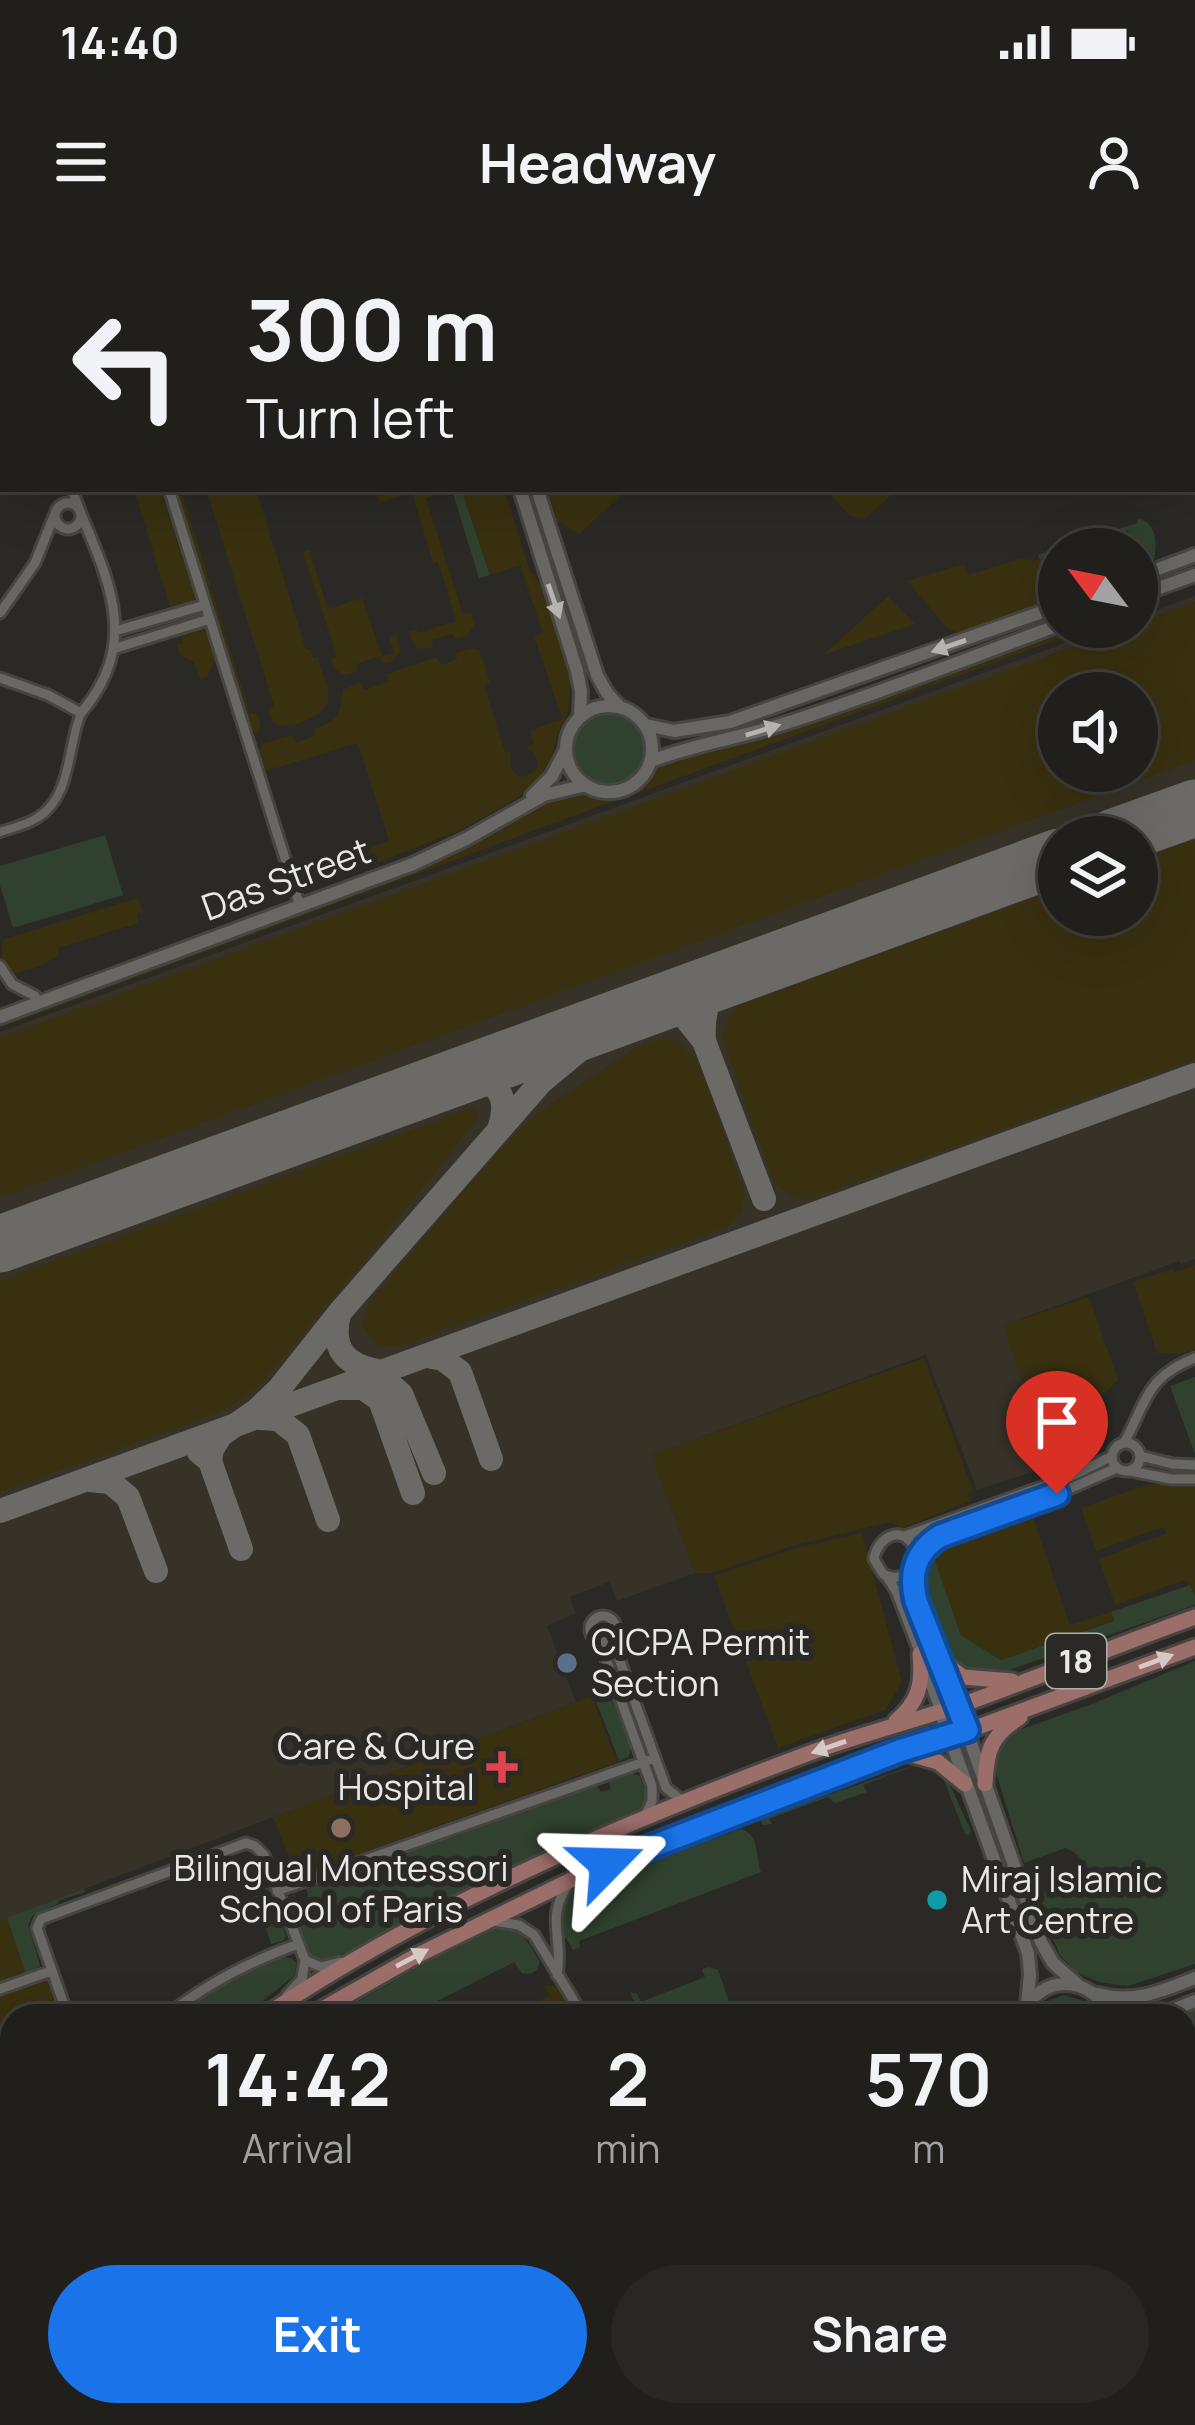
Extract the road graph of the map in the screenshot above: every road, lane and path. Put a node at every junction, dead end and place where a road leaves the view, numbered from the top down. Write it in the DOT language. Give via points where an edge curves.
graph roads {
  1 [pos="58,492"];
  2 [pos="73,492"];
  3 [pos="170,492"];
  4 [pos="517,492"];
  5 [pos="538,492"];
  6 [pos="79,509"];
  7 [pos="55,514"];
  8 [pos="68,529"];
  9 [pos="95,547"];
  10 [pos="41,548"];
  11 [pos="1195,555"];
  12 [pos="1158,569"];
  13 [pos="1195,575"];
  14 [pos="1158,588"];
  15 [pos="205,605"];
  16 [pos="0,613"];
  17 [pos="1038,613"];
  18 [pos="209,619"];
  19 [pos="148,623"];
  20 [pos="115,631"];
  21 [pos="1038,633"];
  22 [pos="152,636"];
  23 [pos="116,648"];
  24 [pos="0,678"];
  25 [pos="620,706"];
  26 [pos="81,713"];
  27 [pos="580,717"];
  28 [pos="646,725"];
  29 [pos="566,749"];
  30 [pos="651,761"];
  31 [pos="586,785"];
  32 [pos="0,832"];
  33 [pos="298,900"];
  34 [pos="0,967"];
  35 [pos="34,996"];
  36 [pos="0,1013"];
  37 [pos="1195,1358"];
  38 [pos="1139,1414"];
  39 [pos="1124,1443"];
  40 [pos="1139,1452"];
  41 [pos="1112,1456"];
  42 [pos="1195,1465"];
  43 [pos="1117,1468"];
  44 [pos="1131,1471"];
  45 [pos="1195,1479"];
  46 [pos="902,1537"];
  47 [pos="915,1564"];
  48 [pos="887,1576"];
  49 [pos="1195,1617"];
  50 [pos="606,1641"];
  51 [pos="1195,1647"];
  52 [pos="920,1654"];
  53 [pos="939,1660"];
  54 [pos="1021,1682"];
  55 [pos="958,1706"];
  56 [pos="1034,1707"];
  57 [pos="940,1711"];
  58 [pos="892,1725"];
  59 [pos="967,1730"];
  60 [pos="948,1737"];
  61 [pos="899,1751"];
  62 [pos="649,1760"];
  63 [pos="965,1784"];
  64 [pos="985,1784"];
  65 [pos="688,1802"];
  66 [pos="643,1819"];
  67 [pos="573,1879"];
  68 [pos="278,1891"];
  69 [pos="487,1921"];
  70 [pos="298,1943"];
  71 [pos="362,1957"];
  72 [pos="305,1960"];
  73 [pos="51,1971"];
  74 [pos="557,1975"];
  75 [pos="1195,1978"];
  76 [pos="1079,1986"];
  77 [pos="0,1989"];
  78 [pos="1094,1993"];
  79 [pos="63,2004"];
  80 [pos="183,2004"];
  81 [pos="276,2004"];
  82 [pos="283,2004"];
  83 [pos="331,2004"];
  84 [pos="575,2004"];
  85 [pos="1024,2004"];
  86 [pos="1030,2004"];
  87 [pos="1103,2004"];
  1 -- 7 [label="street"];
  2 -- 6 [label="street"];
  3 -- 15 [label="street"];
  4 -- 27 [label="street, one-way" via="577,670"];
  5 -- 25 [label="street" via="597,675"];
  6 -- 7 [label="street" via="64,503"];
  6 -- 8 [label="street" via="79,522"];
  6 -- 9 [label="street"];
  7 -- 8 [label="street"];
  7 -- 10 [label="street"];
  8 -- 9 [label="street"];
  8 -- 10 [label="street"];
  9 -- 20 [label="street"];
  10 -- 16 [label="street"];
  11 -- 12 [label="street"];
  13 -- 14 [label="street"];
  15 -- 18 [label="street"];
  15 -- 19 [label="street"];
  17 -- 28 [label="street, one-way" via="730,722 674,731"];
  18 -- 22 [label="street"];
  18 -- 33 [label="street"];
  19 -- 20 [label="street"];
  19 -- 22 [label="street"];
  20 -- 23 [label="street"];
  30 -- 21 [label="street, one-way" via="807,716"];
  22 -- 23 [label="street"];
  23 -- 26 [label="street" via="104,683"];
  24 -- 26 [label="street"];
  25 -- 27 [label="street"];
  25 -- 28 [label="street"];
  26 -- 32 [label="street" via="56,799 35,819"];
  27 -- 29 [label="street"];
  28 -- 30 [label="street"];
  29 -- 31 [label="street"];
  29 -- 33 [label="street, Das Street" via="545,784 521,802 410,858"];
  30 -- 31 [label="street" via="621,790"];
  31 -- 36 [label="street, Das Street" via="544,795 399,869"];
  33 -- 35 [label="street, Das Street"];
  34 -- 35 [label="street"];
  35 -- 36 [label="street, Das Street"];
  37 -- 38 [label="street" via="1160,1376"];
  38 -- 39 [label="street"];
  38 -- 40 [label="street"];
  39 -- 40 [label="street"];
  39 -- 41 [label="street"];
  40 -- 42 [label="street"];
  40 -- 44 [label="street"];
  41 -- 43 [label="street"];
  41 -- 46 [label="street"];
  43 -- 44 [label="street"];
  43 -- 47 [label="street" via="940,1536"];
  44 -- 45 [label="street"];
  46 -- 47 [label="street"];
  46 -- 48 [label="street" via="877,1545 875,1565"];
  47 -- 48 [label="street" via="902,1577"];
  47 -- 53 [label="street" via="916,1601"];
  48 -- 52 [label="street"];
  49 -- 54 [label="main road, 18"];
  50 -- 62 [label="street"];
  56 -- 51 [label="main road, 18, one-way"];
  52 -- 57 [label="street"];
  52 -- 58 [label="main road" via="916,1699"];
  53 -- 54 [label="main road" via="963,1678"];
  53 -- 55 [label="street"];
  54 -- 55 [label="main road, 18"];
  55 -- 57 [label="main road, 18"];
  55 -- 59 [label="street"];
  56 -- 59 [label="main road, 18"];
  56 -- 64 [label="main road" via="996,1736"];
  57 -- 58 [label="main road, 18"];
  57 -- 60 [label="street"];
  58 -- 65 [label="main road, 18, one-way"];
  59 -- 60 [label="main road, 18"];
  59 -- 64 [label="street"];
  60 -- 61 [label="main road, 18"];
  60 -- 63 [label="street"];
  61 -- 63 [label="main road" via="938,1762"];
  61 -- 67 [label="main road, 18"];
  62 -- 65 [label="street" via="666,1788"];
  62 -- 66 [label="street" via="653,1796"];
  62 -- 68 [label="street"];
  63 -- 85 [label="street" via="1028,1953"];
  64 -- 76 [label="street" via="1041,1942"];
  65 -- 66 [label="main road, 18"];
  66 -- 71 [label="main road, 18"];
  67 -- 69 [label="main road, 18"];
  67 -- 74 [label="street" via="555,1912"];
  68 -- 70 [label="street"];
  68 -- 73 [label="street" via="256,1846 226,1850 41,1919"];
  69 -- 74 [label="street" via="529,1931"];
  83 -- 69 [label="main road, 18, one-way"];
  70 -- 72 [label="street"];
  70 -- 80 [label="street"];
  71 -- 72 [label="street" via="325,1966"];
  71 -- 82 [label="main road, 18"];
  72 -- 81 [label="street" via="299,1984"];
  73 -- 77 [label="street"];
  73 -- 79 [label="street"];
  74 -- 84 [label="street"];
  75 -- 78 [label="street" via="1132,1999"];
  76 -- 78 [label="street"];
  76 -- 86 [label="street" via="1047,1988"];
  78 -- 87 [label="street"];
}
